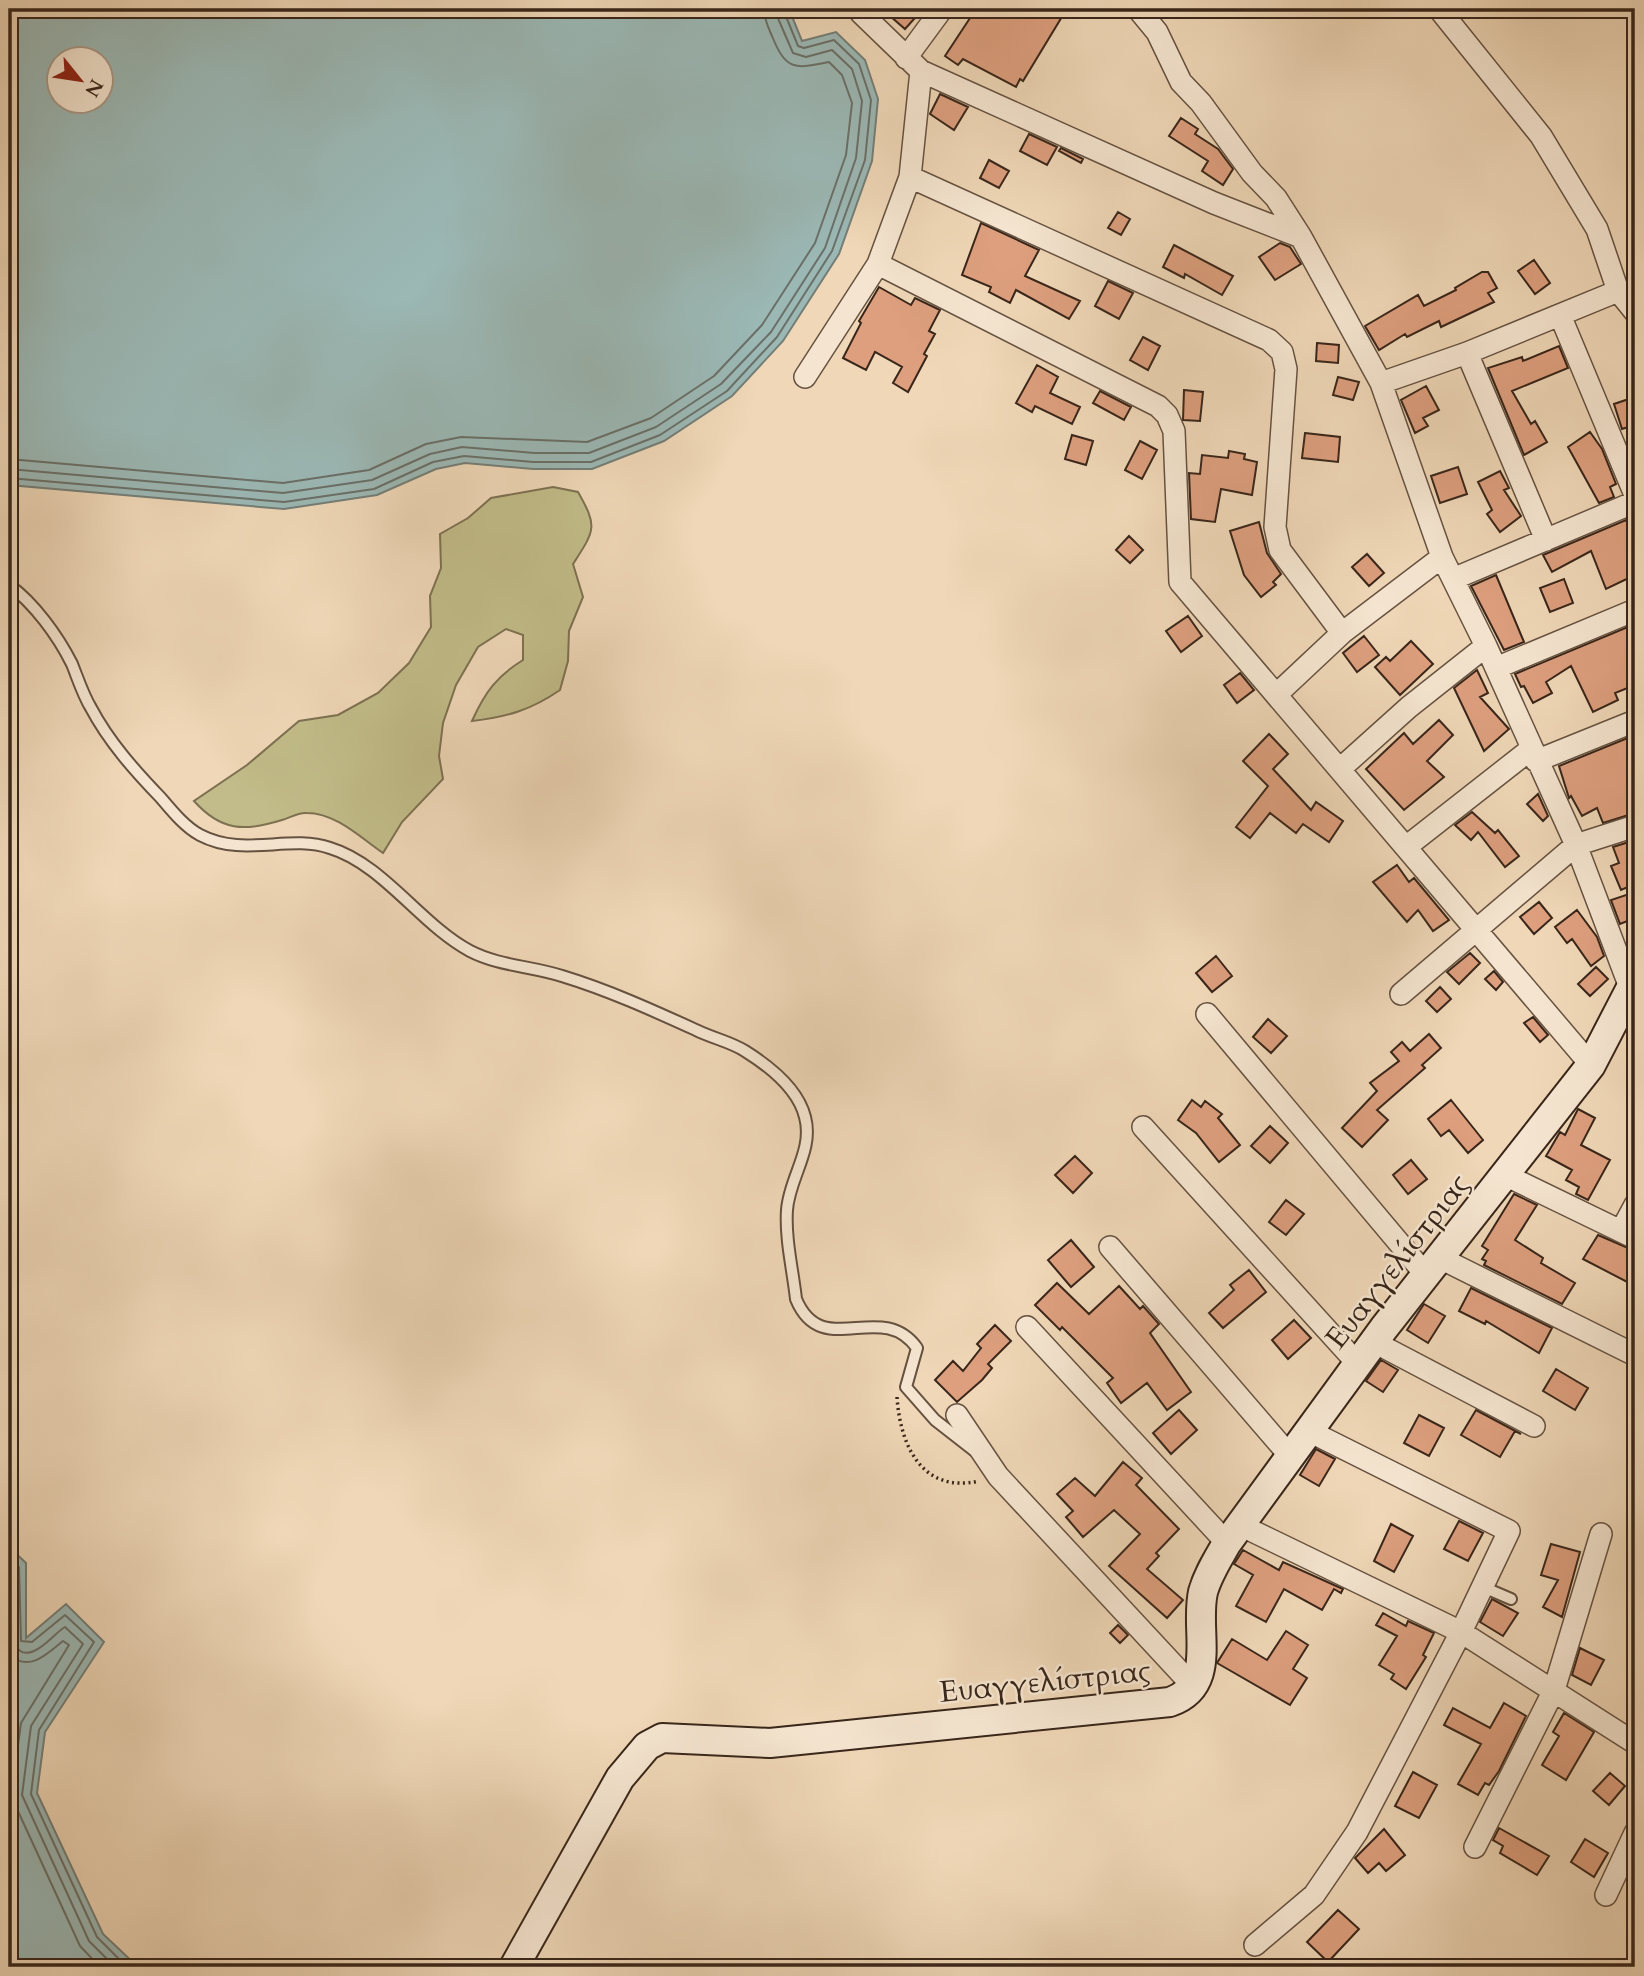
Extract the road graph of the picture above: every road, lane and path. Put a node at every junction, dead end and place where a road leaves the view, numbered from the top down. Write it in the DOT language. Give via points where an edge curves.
graph roads {
  1 [pos="942,9"];
  2 [pos="1138,9"];
  3 [pos="1439,9"];
  4 [pos="861,13"];
  5 [pos="913,64"];
  6 [pos="910,177"];
  7 [pos="1301,237"];
  8 [pos="878,264"];
  9 [pos="1618,291"];
  10 [pos="1635,313"];
  11 [pos="1560,315"];
  12 [pos="1467,353"];
  13 [pos="805,377"];
  14 [pos="1381,383"];
  15 [pos="1635,495"];
  16 [pos="1635,502"];
  17 [pos="1546,540"];
  18 [pos="1442,557"];
  19 [pos="1453,579"];
  20 [pos="9,585"];
  21 [pos="1635,610"];
  22 [pos="1342,633"];
  23 [pos="1486,646"];
  24 [pos="1496,668"];
  25 [pos="1277,694"];
  26 [pos="1635,721"];
  27 [pos="1534,755"];
  28 [pos="1340,769"];
  29 [pos="1635,826"];
  30 [pos="1576,845"];
  31 [pos="1406,847"];
  32 [pos="1475,929"];
  33 [pos="1401,994"];
  34 [pos="1631,996"];
  35 [pos="1207,1014"];
  36 [pos="1591,1065"];
  37 [pos="1143,1127"];
  38 [pos="1505,1175"];
  39 [pos="1635,1205"];
  40 [pos="1628,1235"];
  41 [pos="1110,1247"];
  42 [pos="1433,1267"];
  43 [pos="1027,1327"];
  44 [pos="1366,1353"];
  45 [pos="1635,1355"];
  46 [pos="907,1379"];
  47 [pos="957,1415"];
  48 [pos="1534,1426"];
  49 [pos="1309,1431"];
  50 [pos="1290,1456"];
  51 [pos="984,1457"];
  52 [pos="998,1476"];
  53 [pos="1234,1534"];
  54 [pos="1601,1534"];
  55 [pos="1483,1587"];
  56 [pos="1511,1599"];
  57 [pos="1461,1632"];
  58 [pos="1194,1687"];
  59 [pos="1554,1690"];
  60 [pos="1635,1743"];
  61 [pos="1635,1833"];
  62 [pos="1475,1847"];
  63 [pos="1606,1895"];
  64 [pos="1255,1945"];
  65 [pos="514,1967"];
  1 -- 5 [label="street"];
  2 -- 7 [label="street" via="1157,32 1181,82 1276,198"];
  3 -- 9 [label="street" via="1541,136 1597,229"];
  4 -- 5 [label="street"];
  5 -- 6 [label="street"];
  5 -- 7 [label="street" via="1214,203"];
  6 -- 8 [label="street"];
  6 -- 22 [label="street" via="1269,340 1282,352 1286,369 1275,527 1280,550"];
  7 -- 14 [label="street"];
  8 -- 13 [label="street"];
  8 -- 25 [label="street" via="1167,415 1174,430 1180,582"];
  9 -- 10 [label="street"];
  9 -- 11 [label="street"];
  11 -- 12 [label="street"];
  11 -- 15 [label="street"];
  12 -- 14 [label="street"];
  12 -- 17 [label="street"];
  14 -- 18 [label="street"];
  16 -- 17 [label="street"];
  17 -- 19 [label="street"];
  18 -- 19 [label="street"];
  18 -- 22 [label="street"];
  19 -- 23 [label="street"];
  20 -- 46 [label="lane" via="43,621 70,661 91,709 132,769 200,835 262,848 305,843 332,848 361,864 454,942 478,955 558,974 615,994 744,1050 778,1076 797,1098 806,1118 806,1141 786,1211 801,1312 816,1326 895,1328 908,1335 917,1348"];
  21 -- 24 [label="street"];
  22 -- 25 [label="street"];
  23 -- 24 [label="street"];
  23 -- 28 [label="street"];
  24 -- 27 [label="street"];
  25 -- 28 [label="street"];
  26 -- 27 [label="street"];
  27 -- 30 [label="street"];
  27 -- 31 [label="street"];
  28 -- 31 [label="street"];
  29 -- 30 [label="street"];
  30 -- 32 [label="street"];
  30 -- 34 [label="street"];
  31 -- 32 [label="street"];
  32 -- 33 [label="street"];
  32 -- 36 [label="street"];
  34 -- 36 [label="street, Ευαγγελίστριας"];
  35 -- 42 [label="street"];
  36 -- 38 [label="street, Ευαγγελίστριας"];
  37 -- 44 [label="street"];
  38 -- 40 [label="street"];
  38 -- 42 [label="street, Ευαγγελίστριας"];
  39 -- 40 [label="street"];
  41 -- 50 [label="street"];
  42 -- 44 [label="street, Ευαγγελίστριας"];
  42 -- 45 [label="street"];
  43 -- 53 [label="street"];
  44 -- 48 [label="street"];
  44 -- 49 [label="street, Ευαγγελίστριας"];
  46 -- 51 [label="lane" via="906,1387 934,1420"];
  46 -- 52 [label="path" via="897,1397 901,1433 930,1476 948,1484"];
  47 -- 51 [label="street"];
  49 -- 50 [label="street, Ευαγγελίστριας"];
  49 -- 55 [label="street" via="1509,1531"];
  50 -- 53 [label="street, Ευαγγελίστριας"];
  51 -- 52 [label="street"];
  52 -- 58 [label="street"];
  53 -- 57 [label="street"];
  53 -- 58 [label="street, Ευαγγελίστριας" via="1203,1591 1202,1666"];
  54 -- 59 [label="street"];
  55 -- 56 [label="lane"];
  55 -- 57 [label="street"];
  57 -- 59 [label="street"];
  57 -- 64 [label="street" via="1357,1832 1314,1895"];
  58 -- 65 [label="street, Ευαγγελίστριας" via="1170,1702 770,1743 662,1738 647,1746 620,1778"];
  59 -- 60 [label="street"];
  59 -- 62 [label="street"];
  61 -- 63 [label="street"];
}
